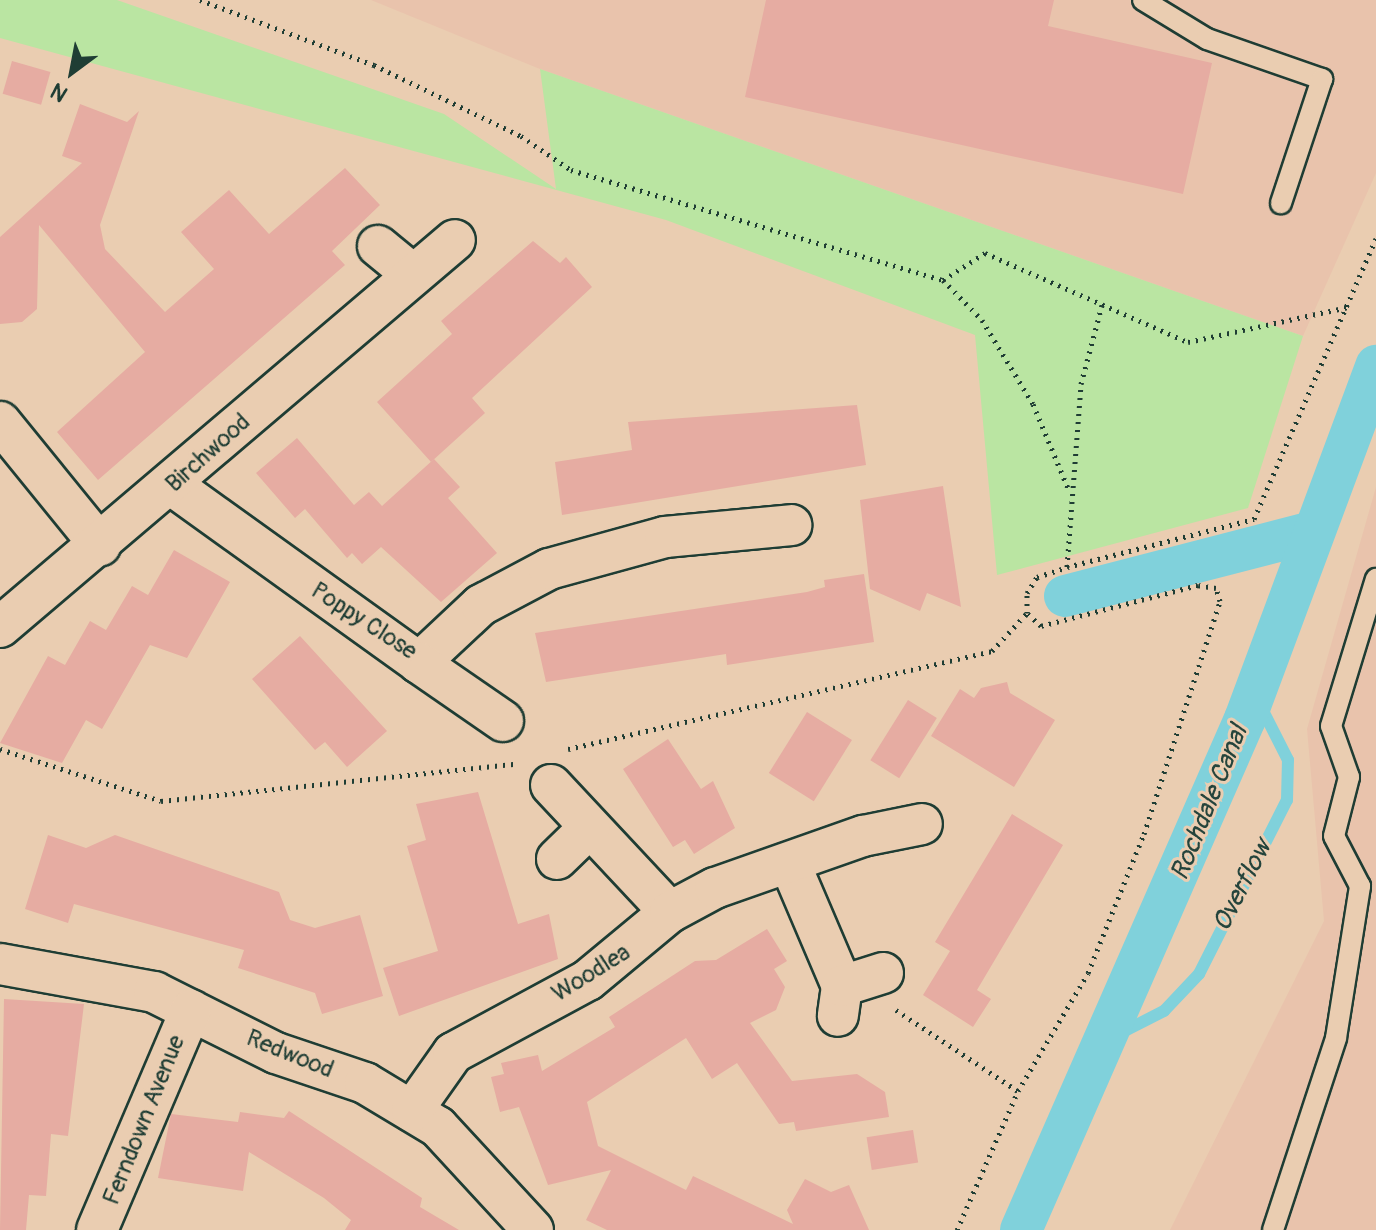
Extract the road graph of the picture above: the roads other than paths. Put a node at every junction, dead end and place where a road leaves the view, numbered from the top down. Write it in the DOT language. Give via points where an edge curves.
graph roads {
  1 [pos="1143,0"];
  2 [pos="1281,203"];
  3 [pos="455,240"];
  4 [pos="378,246"];
  5 [pos="411,273"];
  6 [pos="0,422"];
  7 [pos="173,486"];
  8 [pos="791,525"];
  9 [pos="100,545"];
  10 [pos="1376,579"];
  11 [pos="0,627"];
  12 [pos="419,663"];
  13 [pos="503,721"];
  14 [pos="551,785"];
  15 [pos="922,824"];
  16 [pos="589,828"];
  17 [pos="557,859"];
  18 [pos="790,864"];
  19 [pos="670,912"];
  20 [pos="0,964"];
  21 [pos="883,973"];
  22 [pos="191,1010"];
  23 [pos="412,1111"];
  24 [pos="97,1230"];
  25 [pos="533,1230"];
  26 [pos="1273,1230"];
  1 -- 2 [label="lane" via="1207,39 1322,79"];
  3 -- 5 [label="street, Birchwood"];
  4 -- 5 [label="street"];
  5 -- 7 [label="street, Birchwood"];
  6 -- 9 [label="street"];
  7 -- 9 [label="street, Birchwood"];
  7 -- 12 [label="street, Poppy Close"];
  8 -- 12 [label="street, Poppy Close" via="665,537 549,569 500,591"];
  9 -- 11 [label="street, Birchwood"];
  10 -- 26 [label="lane" via="1331,726 1349,777 1334,836 1360,886 1336,1038"];
  12 -- 13 [label="street"];
  14 -- 16 [label="street"];
  15 -- 18 [label="street, Woodlea" via="863,836"];
  16 -- 17 [label="street"];
  16 -- 19 [label="street"];
  18 -- 19 [label="street, Woodlea"];
  18 -- 21 [label="street" via="840,1001"];
  19 -- 23 [label="street, Woodlea" via="588,980 453,1053"];
  20 -- 22 [label="street, Redwood" via="114,980"];
  22 -- 23 [label="street, Redwood" via="276,1053 365,1083"];
  22 -- 24 [label="street, Ferndown Avenue"];
  23 -- 25 [label="street, Redwood" via="467,1152"];
}
